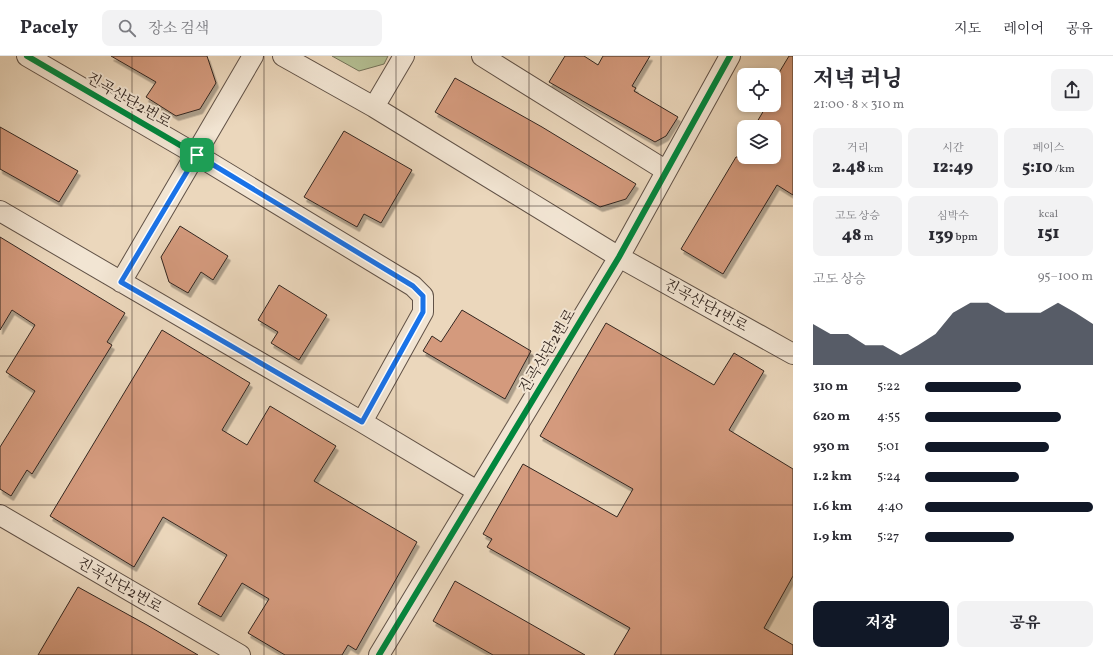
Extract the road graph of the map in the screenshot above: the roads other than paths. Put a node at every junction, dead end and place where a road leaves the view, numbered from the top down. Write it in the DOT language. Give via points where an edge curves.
graph roads {
  1 [pos="27,56"];
  2 [pos="253,56"];
  3 [pos="282,56"];
  4 [pos="404,56"];
  5 [pos="482,56"];
  6 [pos="722,59"];
  7 [pos="374,107"];
  8 [pos="197,155"];
  9 [pos="666,170"];
  10 [pos="0,211"];
  11 [pos="619,257"];
  12 [pos="121,282"];
  13 [pos="793,354"];
  14 [pos="362,422"];
  15 [pos="477,491"];
  16 [pos="0,515"];
  17 [pos="240,655"];
  18 [pos="379,655"];
  1 -- 8 [label="street, 진곡산단2번로"];
  2 -- 8 [label="street"];
  3 -- 7 [label="street"];
  4 -- 7 [label="street"];
  5 -- 9 [label="street"];
  6 -- 9 [label="street, 진곡산단2번로"];
  7 -- 11 [label="street"];
  8 -- 12 [label="street"];
  8 -- 14 [label="street, 진곡산단2번로" via="413,286 423,296 423,312"];
  9 -- 11 [label="street, 진곡산단2번로"];
  10 -- 12 [label="street"];
  11 -- 13 [label="street, 진곡산단1번로"];
  11 -- 15 [label="street, 진곡산단2번로"];
  12 -- 14 [label="street"];
  14 -- 15 [label="street"];
  15 -- 18 [label="street, 진곡산단2번로"];
  16 -- 17 [label="street, 진곡산단2번로"];
}
